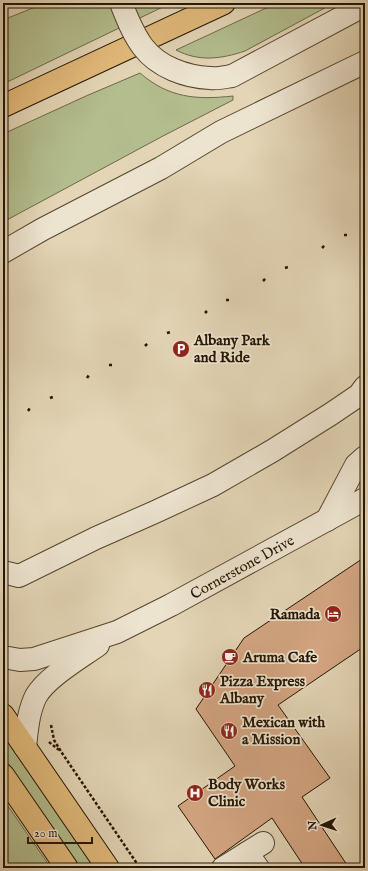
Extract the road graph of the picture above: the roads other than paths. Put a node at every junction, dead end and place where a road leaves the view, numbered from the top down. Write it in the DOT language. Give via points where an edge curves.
graph roads {
  1 [pos="121,3"];
  2 [pos="224,3"];
  3 [pos="365,5"];
  4 [pos="365,62"];
  5 [pos="3,106"];
  6 [pos="3,252"];
  7 [pos="365,387"];
  8 [pos="365,457"];
  9 [pos="365,499"];
  10 [pos="327,520"];
  11 [pos="3,572"];
  12 [pos="117,632"];
  13 [pos="3,658"];
  14 [pos="3,715"];
  15 [pos="25,747"];
  16 [pos="3,775"];
  17 [pos="256,855"];
  18 [pos="67,868"];
  19 [pos="108,868"];
  20 [pos="223,868"];
  1 -- 3 [label="street, bridge" via="143,47 162,65 186,75 211,78 232,76"];
  2 -- 5 [label="main road"];
  4 -- 6 [label="street" via="221,132 161,168"];
  7 -- 11 [label="street" via="331,414 213,485 18,576"];
  8 -- 10 [label="street" via="356,465"];
  9 -- 10 [label="street, Cornerstone Drive"];
  10 -- 12 [label="street, Cornerstone Drive"];
  12 -- 13 [label="street, Cornerstone Drive" via="34,659"];
  12 -- 15 [label="street, Cornerstone Drive" via="44,686 36,696 28,718"];
  14 -- 15 [label="main road"];
  15 -- 19 [label="main road"];
  16 -- 18 [label="main road"];
  17 -- 20 [label="street"];
}
